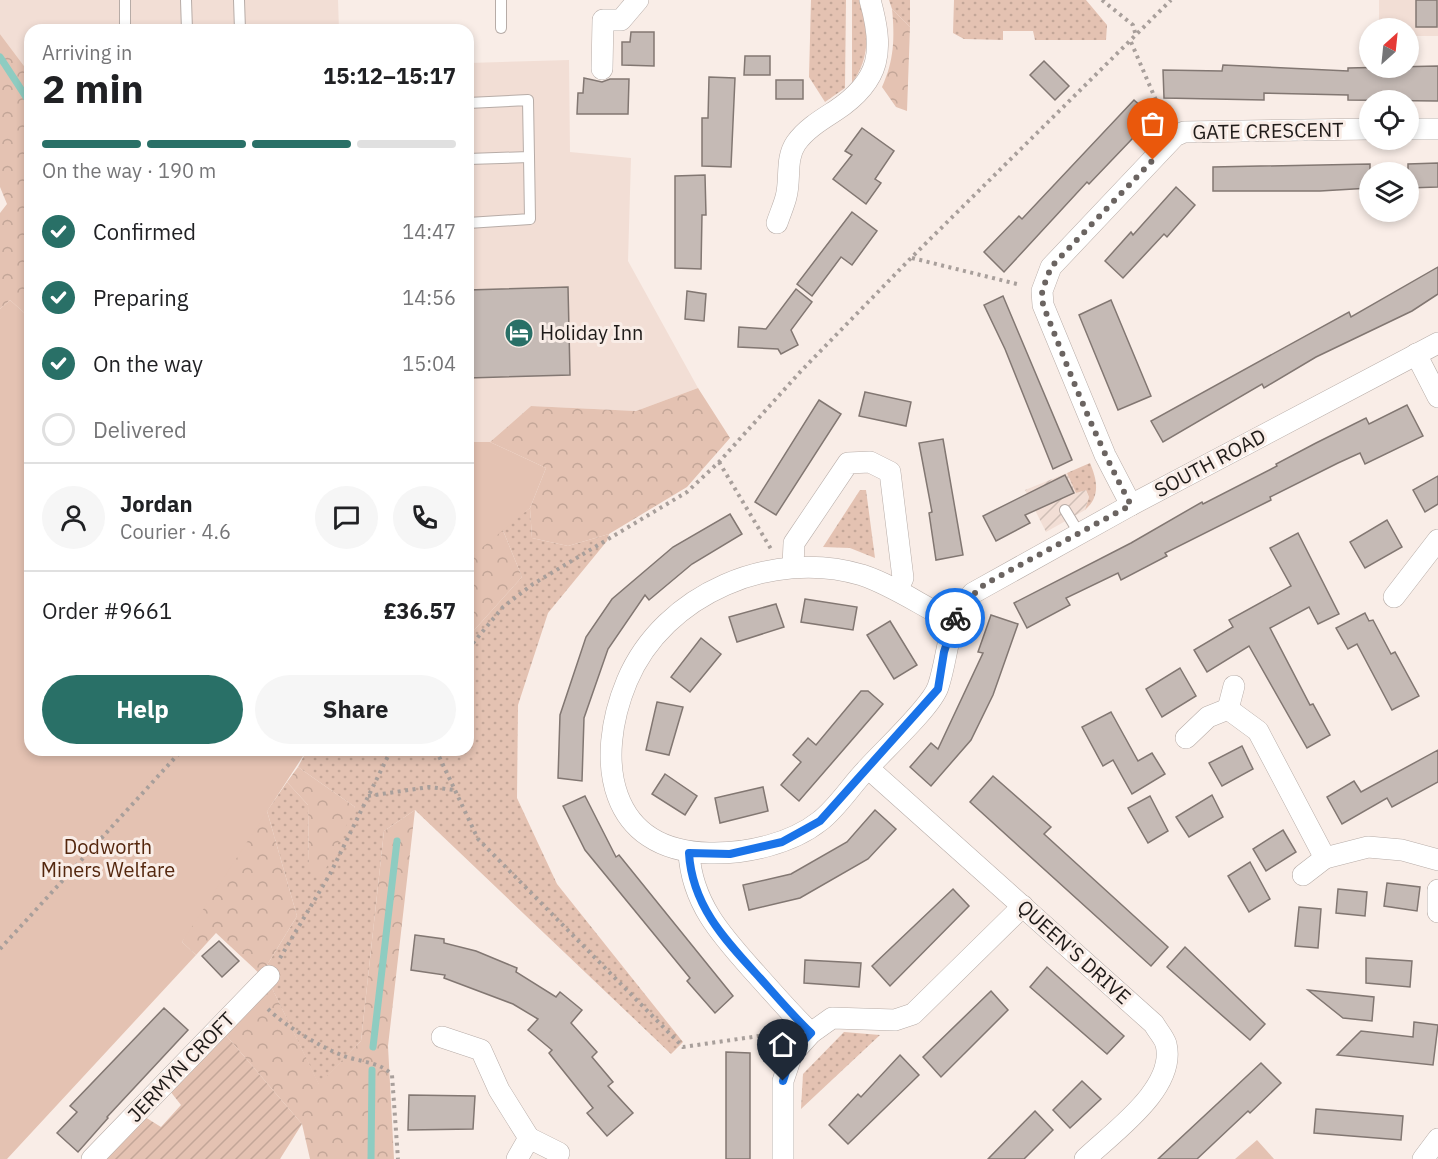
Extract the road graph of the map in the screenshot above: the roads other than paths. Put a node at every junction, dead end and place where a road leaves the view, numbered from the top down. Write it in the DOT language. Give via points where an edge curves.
graph roads {
  1 [pos="125,0"];
  2 [pos="186,0"];
  3 [pos="239,0"];
  4 [pos="501,0"];
  5 [pos="639,0"];
  6 [pos="870,0"];
  7 [pos="125,24"];
  8 [pos="186,24"];
  9 [pos="240,24"];
  10 [pos="501,28"];
  11 [pos="602,69"];
  12 [pos="474,103"];
  13 [pos="1359,129"];
  14 [pos="1419,129"];
  15 [pos="1438,129"];
  16 [pos="529,157"];
  17 [pos="474,159"];
  18 [pos="474,223"];
  19 [pos="777,223"];
  20 [pos="1438,343"];
  21 [pos="1416,354"];
  22 [pos="1438,397"];
  23 [pos="1131,505"];
  24 [pos="1065,510"];
  25 [pos="1079,533"];
  26 [pos="1438,540"];
  27 [pos="784,568"];
  28 [pos="897,590"];
  29 [pos="1394,597"];
  30 [pos="953,621"];
  31 [pos="1234,686"];
  32 [pos="1228,709"];
  33 [pos="1186,738"];
  34 [pos="867,768"];
  35 [pos="689,853"];
  36 [pos="1325,858"];
  37 [pos="1438,860"];
  38 [pos="1303,874"];
  39 [pos="1438,890"];
  40 [pos="1023,906"];
  41 [pos="1438,912"];
  42 [pos="269,976"];
  43 [pos="811,1033"];
  44 [pos="442,1037"];
  45 [pos="529,1138"];
  46 [pos="1438,1139"];
  47 [pos="560,1153"];
  48 [pos="92,1159"];
  49 [pos="517,1159"];
  50 [pos="783,1159"];
  51 [pos="1085,1159"];
  52 [pos="1423,1159"];
  1 -- 7 [label="lane"];
  2 -- 8 [label="lane"];
  3 -- 9 [label="lane"];
  4 -- 10 [label="lane"];
  5 -- 11 [label="street" via="621,20 603,20"];
  6 -- 19 [label="street" via="879,33 877,62 867,84 795,144 787,195"];
  12 -- 16 [label="lane" via="528,100"];
  13 -- 23 [label="street, GATE CRESCENT" via="1201,130 1175,136 1051,267 1042,291 1043,305 1105,455"];
  14 -- 15 [label="street"];
  16 -- 17 [label="lane"];
  16 -- 18 [label="lane" via="530,219"];
  20 -- 21 [label="street, SOUTH ROAD"];
  21 -- 22 [label="street"];
  21 -- 23 [label="street, SOUTH ROAD"];
  23 -- 25 [label="street, SOUTH ROAD"];
  24 -- 25 [label="lane"];
  25 -- 30 [label="street, SOUTH ROAD" via="985,584 962,605"];
  26 -- 29 [label="street"];
  27 -- 28 [label="street, SOUTH ROAD" via="825,568 862,575"];
  27 -- 28 [label="street" via="794,543 848,463 870,462 890,472 903,578"];
  27 -- 35 [label="street, SOUTH ROAD" via="744,575 713,590 673,619 649,645 628,679 611,750 616,794 632,824 654,841"];
  28 -- 30 [label="street, SOUTH ROAD"];
  30 -- 34 [label="street, SOUTH ROAD" via="938,689"];
  31 -- 32 [label="street"];
  32 -- 33 [label="street" via="1209,717"];
  32 -- 36 [label="street" via="1258,731"];
  34 -- 35 [label="street, SOUTH ROAD" via="820,821 782,842 730,854"];
  34 -- 40 [label="street, QUEEN'S DRIVE"];
  35 -- 43 [label="street" via="690,872 702,905 716,928"];
  36 -- 37 [label="street" via="1368,847 1402,850"];
  36 -- 38 [label="street"];
  39 -- 41 [label="street"];
  40 -- 43 [label="street" via="914,1014 895,1020 832,1018"];
  40 -- 51 [label="street, QUEEN'S DRIVE" via="1154,1024 1166,1044 1162,1078 1151,1096"];
  42 -- 48 [label="street, JERMYN CROFT"];
  43 -- 50 [label="street" via="792,1053 783,1081"];
  44 -- 45 [label="street" via="481,1050 499,1090"];
  45 -- 47 [label="street"];
  45 -- 49 [label="street"];
  46 -- 52 [label="street"];
}
